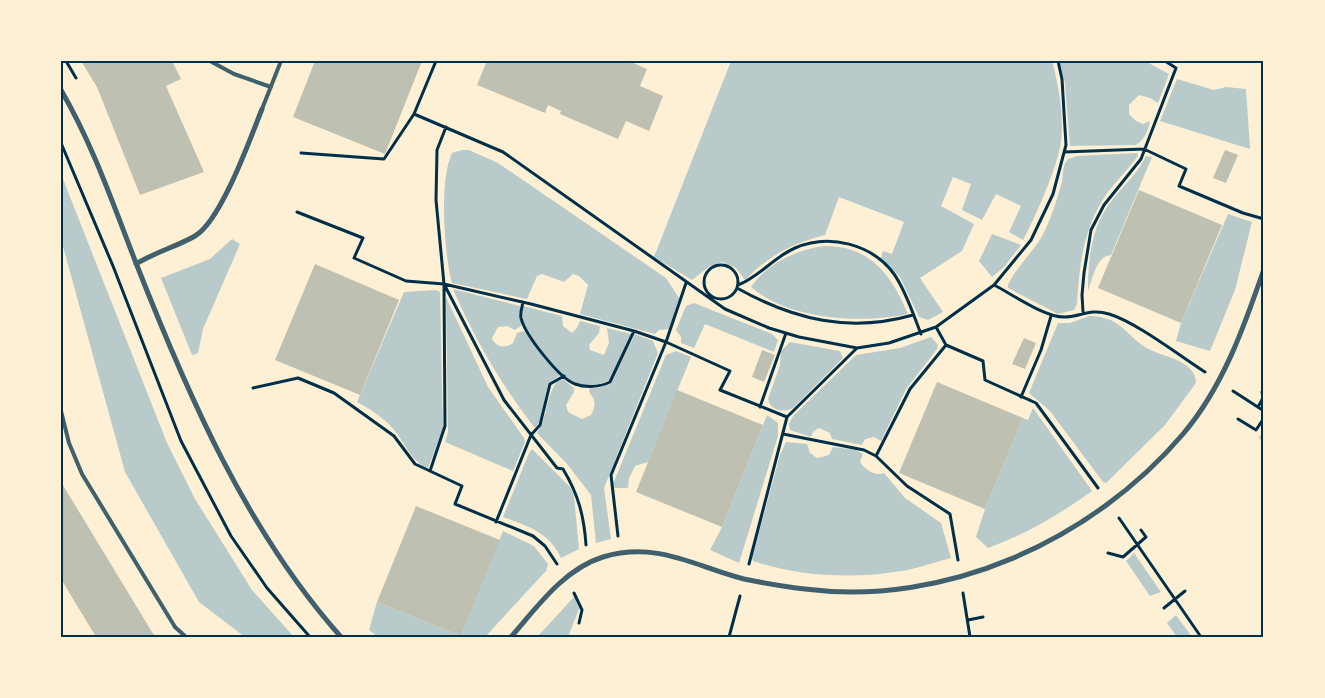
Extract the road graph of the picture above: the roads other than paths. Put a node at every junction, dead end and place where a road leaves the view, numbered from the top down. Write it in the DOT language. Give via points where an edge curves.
graph roads {
  1 [pos="210,61"];
  2 [pos="281,61"];
  3 [pos="271,87"];
  4 [pos="61,90"];
  5 [pos="262,109"];
  6 [pos="136,264"];
  7 [pos="1264,269"];
  8 [pos="61,411"];
  9 [pos="186,637"];
  10 [pos="341,637"];
  11 [pos="511,637"];
  1 -- 3 [label="lane" via="234,74"];
  2 -- 3 [label="lane"];
  3 -- 5 [label="lane"];
  4 -- 6 [label="street" via="88,140"];
  5 -- 6 [label="street" via="212,220 196,236"];
  6 -- 10 [label="street" via="218,449 284,564 309,601"];
  7 -- 11 [label="street" via="1250,310 1218,381 1184,433 1153,466 1109,502 1043,545 961,576 912,589 870,593 806,590 744,579 669,554 638,550 590,562 566,577"];
  8 -- 9 [label="lane" via="69,443 82,474 175,627"];
}
